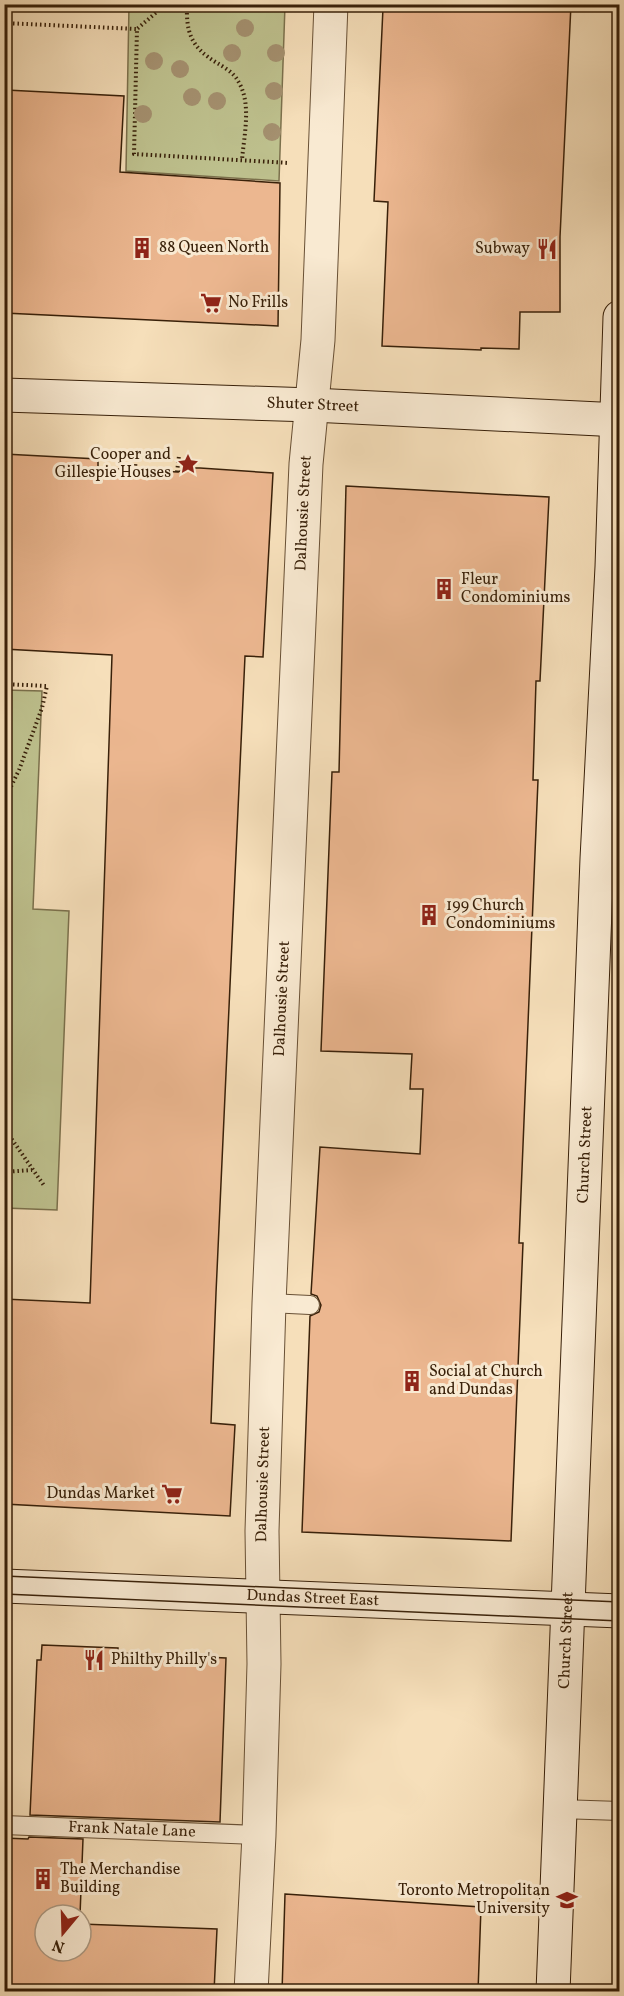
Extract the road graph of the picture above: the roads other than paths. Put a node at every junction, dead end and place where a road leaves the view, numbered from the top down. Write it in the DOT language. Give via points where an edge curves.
graph roads {
  1 [pos="331,4"];
  2 [pos="620,317"];
  3 [pos="4,395"];
  4 [pos="312,405"];
  5 [pos="618,420"];
  6 [pos="269,1303"];
  7 [pos="310,1305"];
  8 [pos="4,1586"];
  9 [pos="263,1596"];
  10 [pos="568,1608"];
  11 [pos="620,1611"];
  12 [pos="560,1809"];
  13 [pos="620,1811"];
  14 [pos="4,1825"];
  15 [pos="259,1835"];
  16 [pos="251,1992"];
  17 [pos="553,1992"];
  1 -- 4 [label="street, Dalhousie Street"];
  2 -- 5 [label="street, Church Street"];
  3 -- 4 [label="street, Shuter Street"];
  4 -- 5 [label="street, Shuter Street"];
  4 -- 6 [label="street, Dalhousie Street"];
  5 -- 10 [label="street, Church Street"];
  6 -- 7 [label="lane"];
  6 -- 9 [label="street, Dalhousie Street"];
  8 -- 9 [label="street, Dundas Street East"];
  9 -- 10 [label="street, Dundas Street East"];
  9 -- 15 [label="street, Dalhousie Street"];
  10 -- 11 [label="street, Dundas Street East"];
  10 -- 12 [label="street, Church Street"];
  12 -- 13 [label="lane"];
  12 -- 17 [label="street, Church Street"];
  14 -- 15 [label="lane, Frank Natale Lane"];
  15 -- 16 [label="street, Dalhousie Street"];
}
